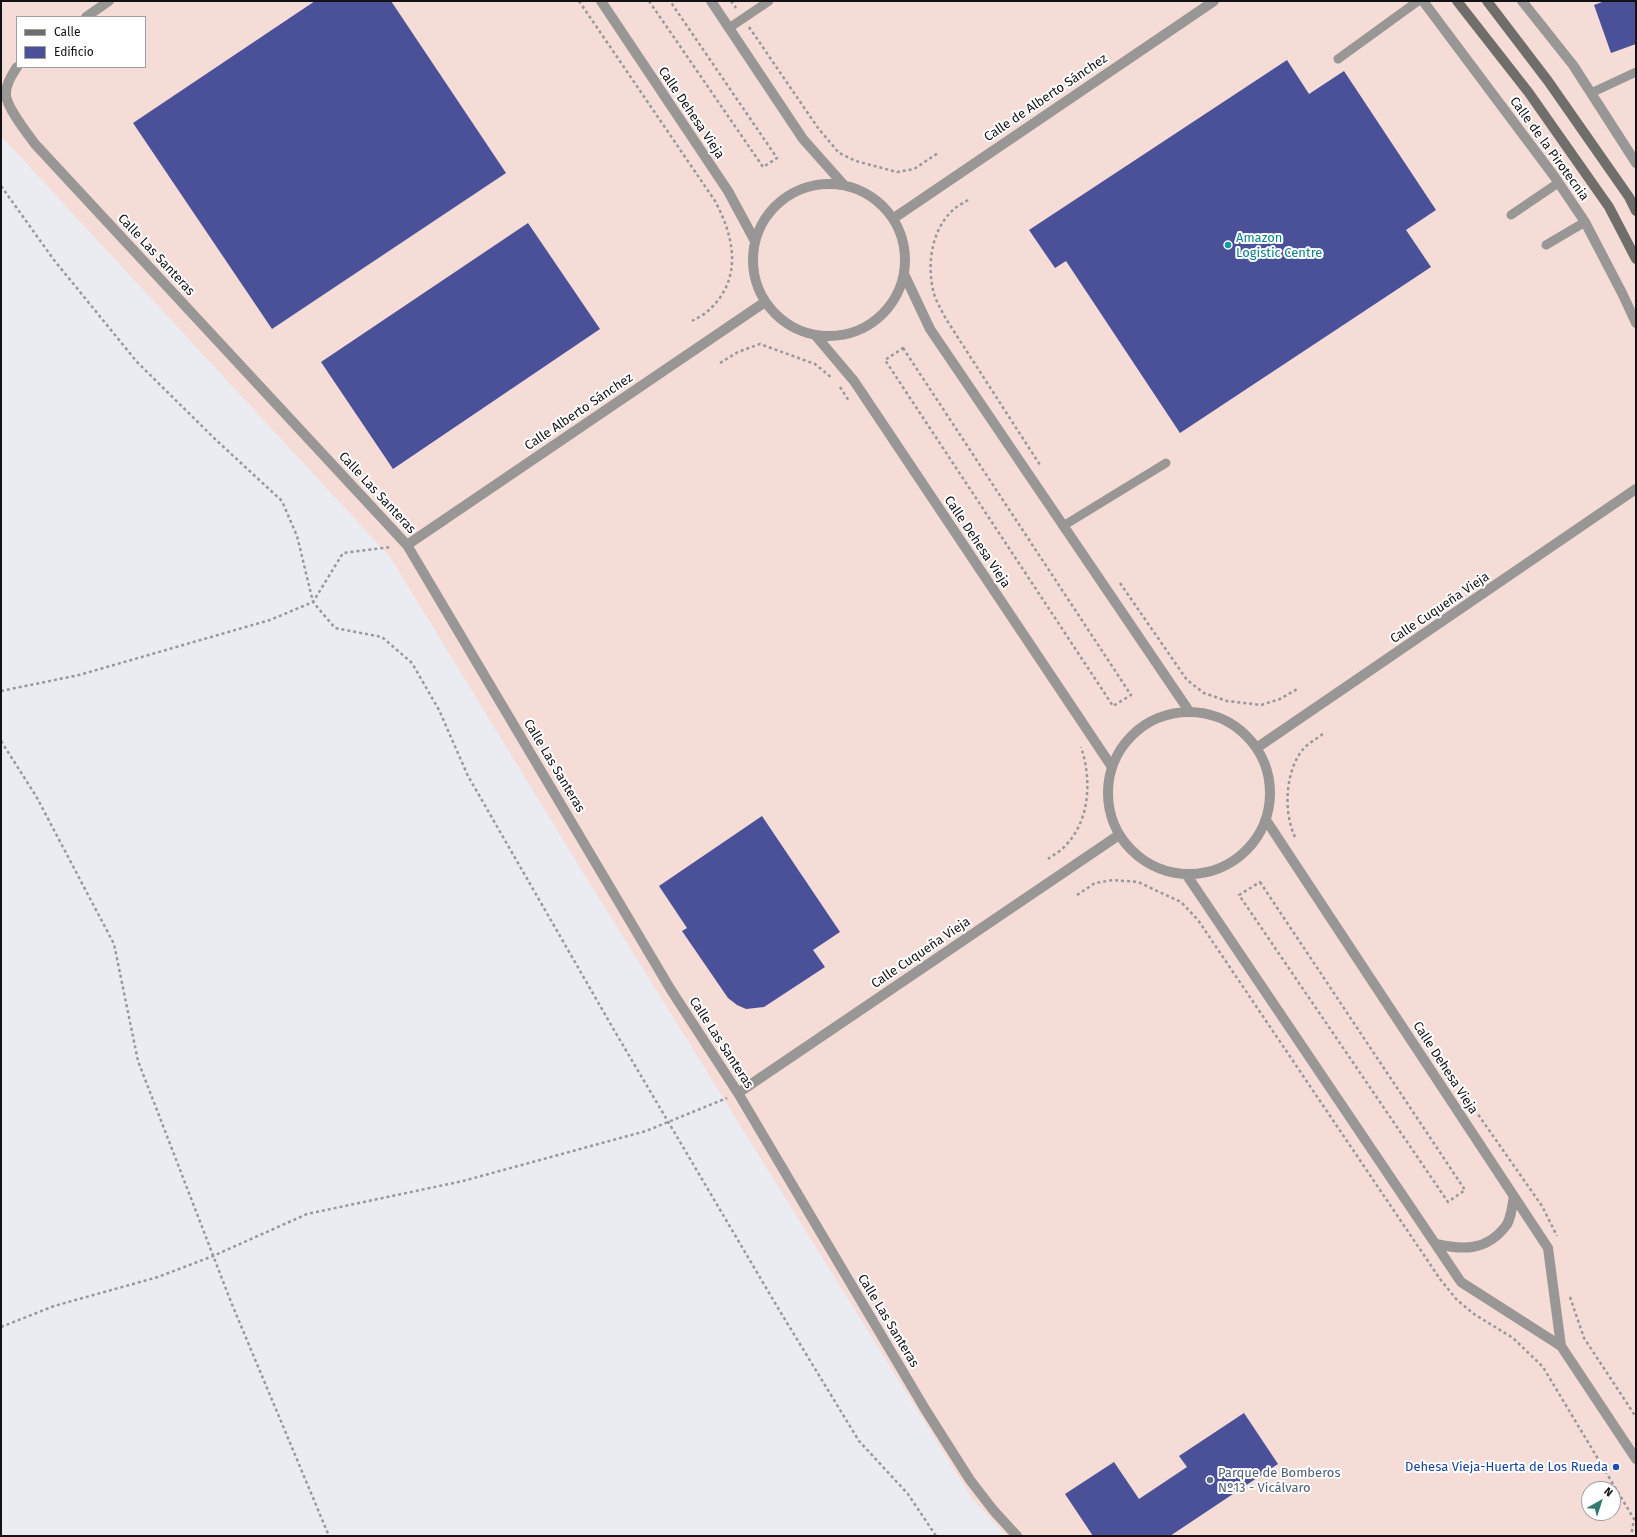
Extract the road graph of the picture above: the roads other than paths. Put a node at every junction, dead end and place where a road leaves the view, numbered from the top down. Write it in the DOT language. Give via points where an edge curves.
graph roads {
  1 [pos="109,1"];
  2 [pos="601,1"];
  3 [pos="711,1"];
  4 [pos="752,1"];
  5 [pos="769,1"];
  6 [pos="1214,1"];
  7 [pos="1418,1"];
  8 [pos="1423,1"];
  9 [pos="1457,1"];
  10 [pos="1487,1"];
  11 [pos="1522,1"];
  12 [pos="758,9"];
  13 [pos="87,16"];
  14 [pos="729,28"];
  15 [pos="1338,59"];
  16 [pos="16,68"];
  17 [pos="1636,72"];
  18 [pos="1591,93"];
  19 [pos="1636,163"];
  20 [pos="1558,183"];
  21 [pos="844,184"];
  22 [pos="1636,211"];
  23 [pos="1512,215"];
  24 [pos="894,218"];
  25 [pos="1584,222"];
  26 [pos="755,242"];
  27 [pos="1546,245"];
  28 [pos="1636,259"];
  29 [pos="905,276"];
  30 [pos="765,302"];
  31 [pos="1636,323"];
  32 [pos="816,336"];
  33 [pos="1166,463"];
  34 [pos="1636,489"];
  35 [pos="1063,526"];
  36 [pos="407,545"];
  37 [pos="1189,711"];
  38 [pos="1258,747"];
  39 [pos="1112,767"];
  40 [pos="1266,820"];
  41 [pos="1119,835"];
  42 [pos="1186,874"];
  43 [pos="738,1093"];
  44 [pos="1514,1197"];
  45 [pos="1436,1244"];
  46 [pos="1561,1346"];
  47 [pos="1636,1459"];
  48 [pos="1017,1536"];
  1 -- 13 [label="street"];
  2 -- 26 [label="street, Calle Dehesa Vieja" via="728,191"];
  3 -- 14 [label="street"];
  4 -- 12 [label="lane"];
  5 -- 12 [label="lane"];
  6 -- 24 [label="street, Calle de Alberto Sánchez"];
  7 -- 15 [label="lane"];
  8 -- 20 [label="street, Calle de la Pirotecnia"];
  9 -- 28 [label="main road, Calle de la Pirotecnia" via="1528,93 1609,208"];
  10 -- 22 [label="main road" via="1548,82 1629,197"];
  11 -- 18 [label="street" via="1573,65"];
  12 -- 14 [label="lane"];
  14 -- 21 [label="street" via="803,140"];
  16 -- 36 [label="street, Calle Las Santeras" via="9,80 6,96 18,121 35,144"];
  17 -- 18 [label="lane"];
  18 -- 19 [label="street"];
  20 -- 23 [label="lane"];
  20 -- 25 [label="street, Calle de la Pirotecnia"];
  21 -- 24 [label="street" via="863,191 880,202"];
  21 -- 26 [label="street" via="820,184 798,190 778,202 764,220"];
  24 -- 29 [label="street" via="902,236 906,256"];
  25 -- 27 [label="lane"];
  25 -- 31 [label="street, Calle de la Pirotecnia"];
  26 -- 30 [label="street" via="752,262 756,283"];
  29 -- 32 [label="street" via="896,298 882,316 862,330 840,336"];
  29 -- 35 [label="street" via="930,329"];
  30 -- 32 [label="street" via="779,318"];
  30 -- 36 [label="street, Calle Alberto Sánchez"];
  32 -- 39 [label="street, Calle Dehesa Vieja" via="854,381"];
  33 -- 35 [label="lane"];
  34 -- 38 [label="street, Calle Cuqueña Vieja"];
  35 -- 37 [label="street"];
  36 -- 43 [label="street, Calle Las Santeras" via="671,990"];
  37 -- 38 [label="street" via="1215,715 1239,728"];
  37 -- 39 [label="street" via="1164,715 1141,726 1123,744"];
  38 -- 40 [label="street" via="1268,770 1271,796"];
  39 -- 41 [label="street" via="1107,790 1110,813"];
  40 -- 42 [label="street" via="1254,843 1235,861 1212,871"];
  40 -- 44 [label="street, Calle Dehesa Vieja"];
  41 -- 42 [label="street" via="1137,855 1160,869"];
  41 -- 43 [label="street, Calle Cuqueña Vieja"];
  42 -- 45 [label="street, Calle Dehesa Vieja"];
  43 -- 48 [label="street, Calle Las Santeras" via="924,1409 970,1480"];
  44 -- 45 [label="street" via="1506,1226 1483,1245 1459,1249"];
  44 -- 46 [label="street, Calle Dehesa Vieja" via="1548,1248"];
  45 -- 46 [label="street, Calle Dehesa Vieja" via="1461,1282"];
  46 -- 47 [label="street, Calle Dehesa Vieja"];
}
